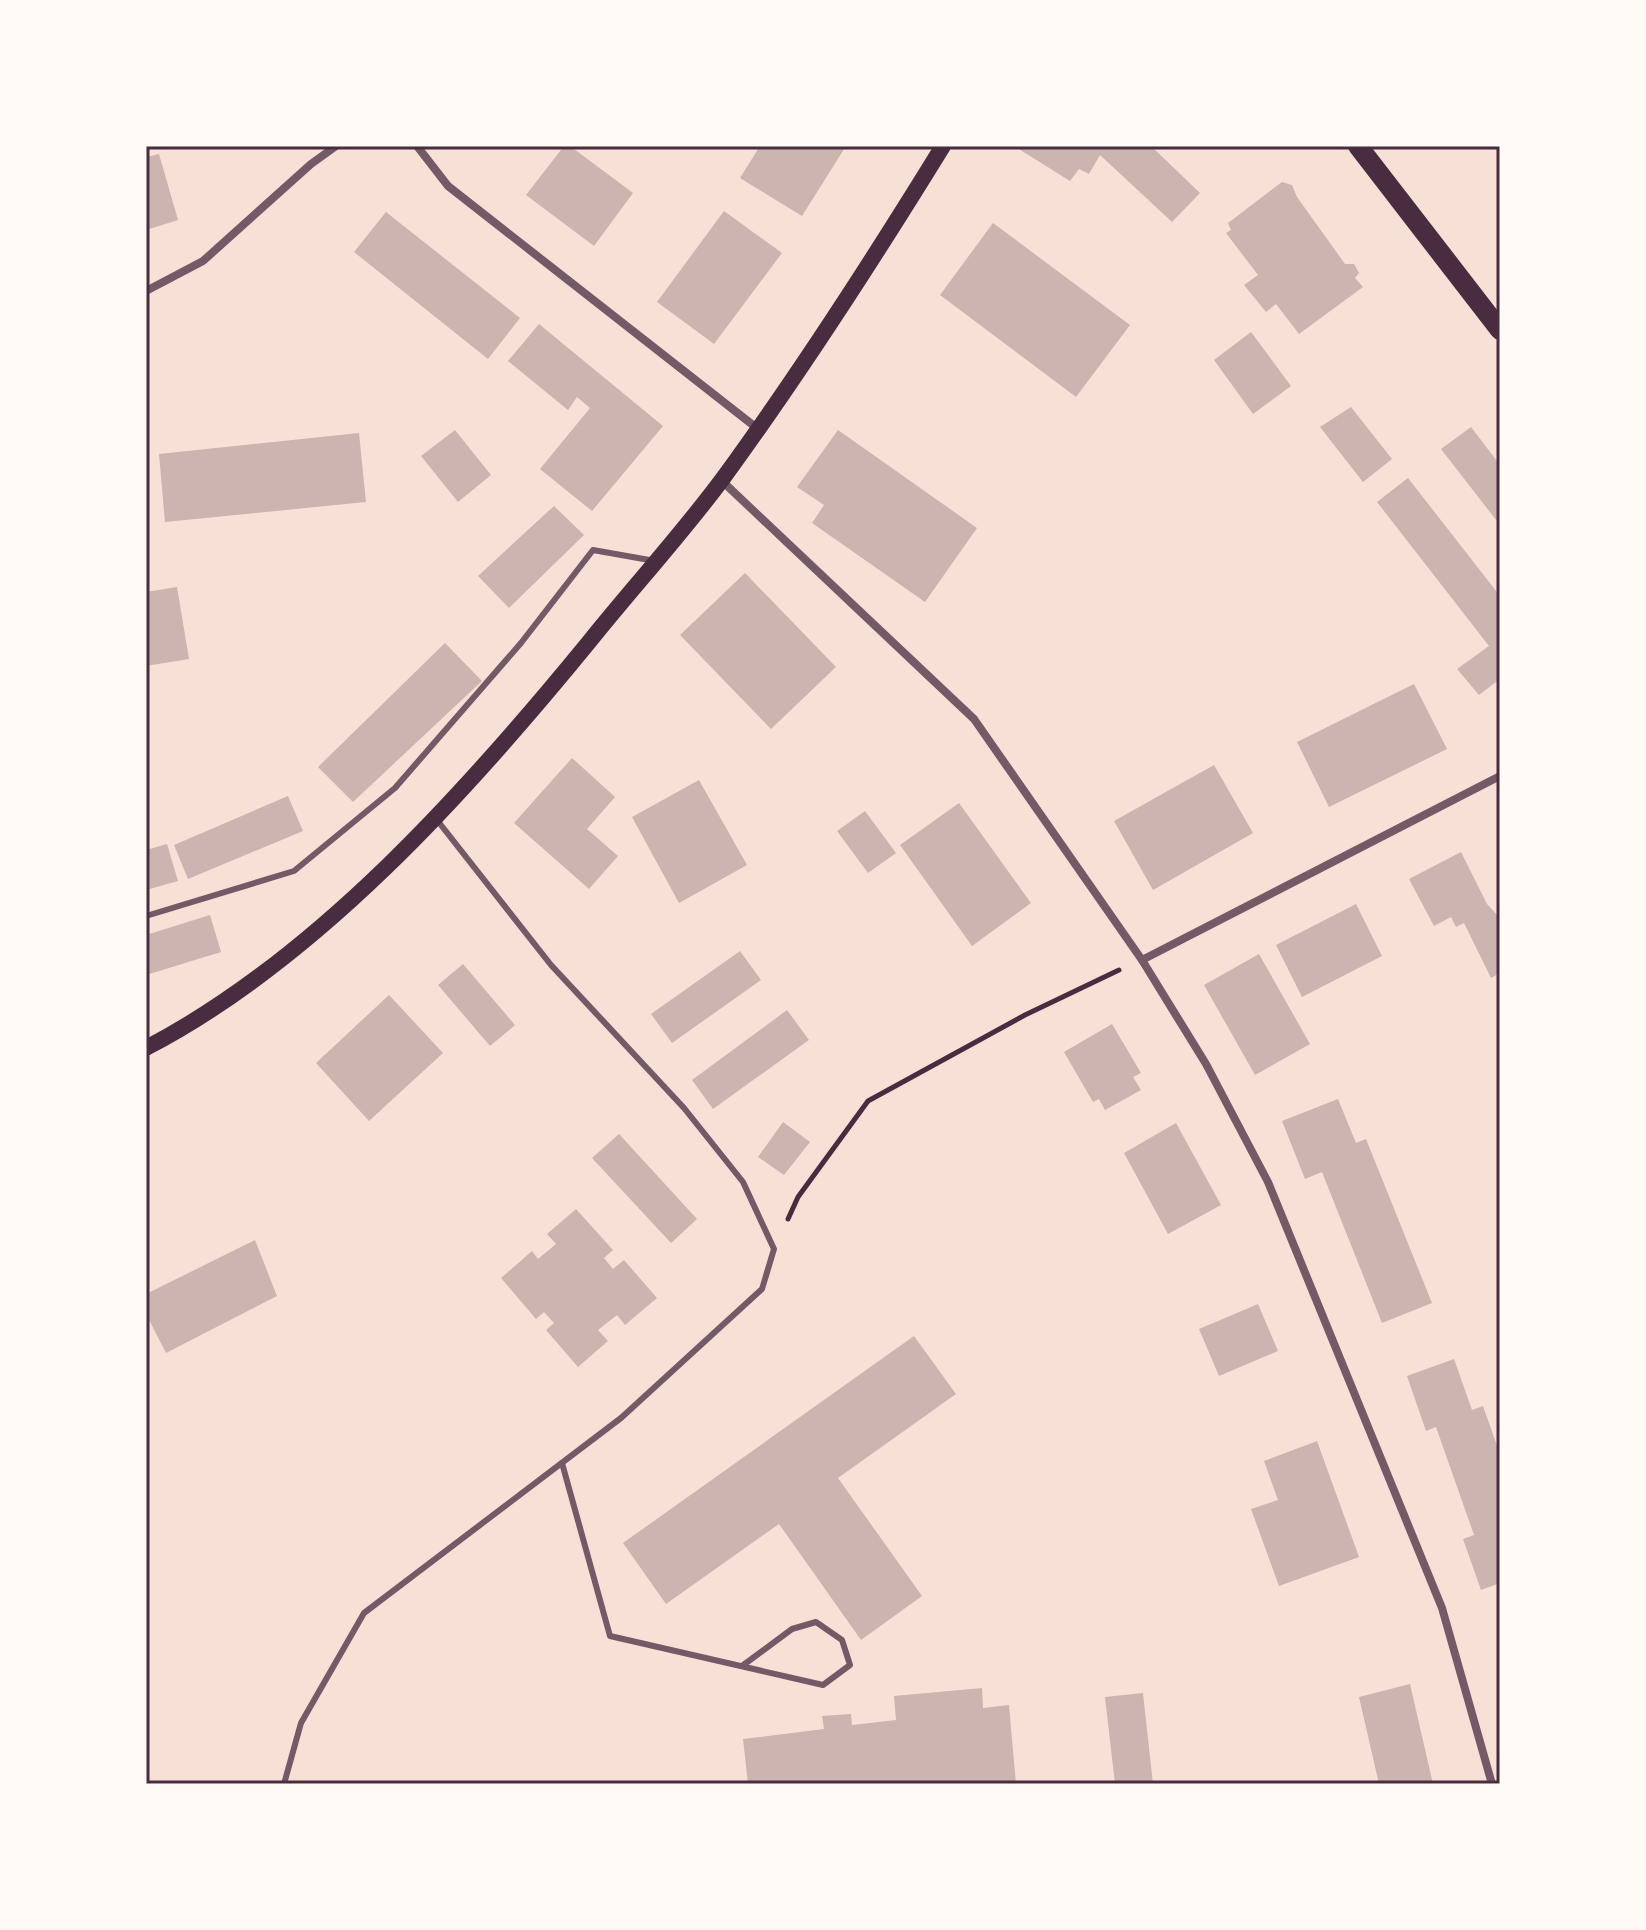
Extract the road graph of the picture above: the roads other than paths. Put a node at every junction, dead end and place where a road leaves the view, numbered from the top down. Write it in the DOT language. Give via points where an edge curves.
graph roads {
  1 [pos="336,146"];
  2 [pos="417,146"];
  3 [pos="943,146"];
  4 [pos="1358,146"];
  5 [pos="146,291"];
  6 [pos="1500,330"];
  7 [pos="758,429"];
  8 [pos="721,480"];
  9 [pos="655,561"];
  10 [pos="1500,776"];
  11 [pos="437,820"];
  12 [pos="146,916"];
  13 [pos="1142,960"];
  14 [pos="146,1048"];
  15 [pos="562,1463"];
  16 [pos="742,1666"];
  17 [pos="284,1784"];
  18 [pos="1492,1784"];
  1 -- 5 [label="street" via="203,261"];
  2 -- 7 [label="street" via="448,186"];
  3 -- 7 [label="main road"];
  4 -- 6 [label="main road"];
  7 -- 8 [label="main road"];
  8 -- 9 [label="main road"];
  8 -- 13 [label="street" via="974,719"];
  9 -- 11 [label="main road"];
  9 -- 12 [label="lane" via="593,550 521,643 395,788 294,871"];
  10 -- 13 [label="street"];
  11 -- 14 [label="main road" via="303,939 198,1021"];
  11 -- 15 [label="lane" via="551,965 684,1108 743,1182 774,1249 762,1289 621,1418"];
  13 -- 18 [label="street" via="1206,1064 1268,1182 1442,1608"];
  15 -- 16 [label="lane" via="610,1636"];
  15 -- 17 [label="lane" via="364,1613 301,1723"];
  16 -- 16 [label="lane" via="823,1685 850,1665 842,1640 816,1622 792,1629"];
}
